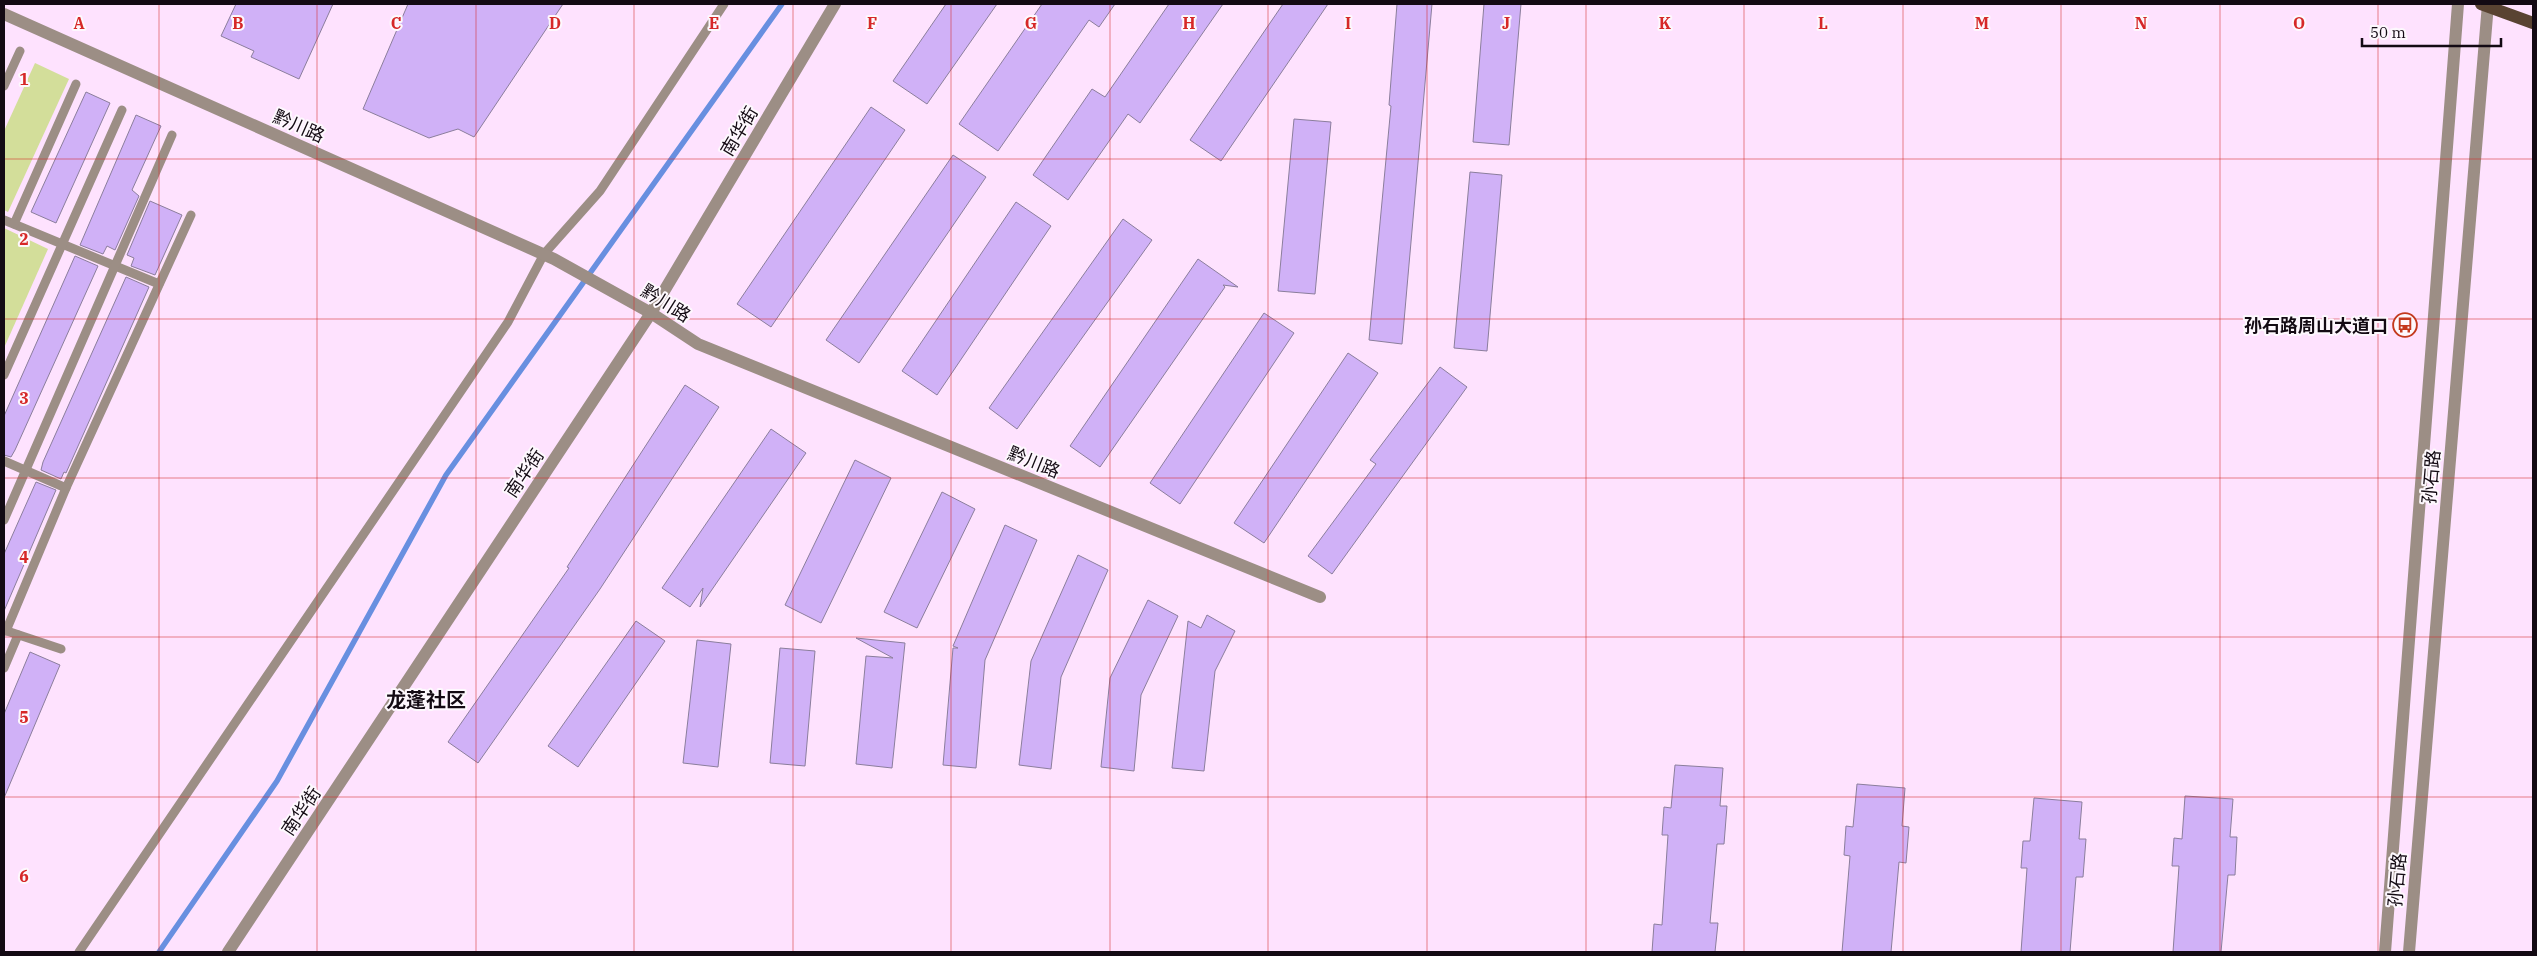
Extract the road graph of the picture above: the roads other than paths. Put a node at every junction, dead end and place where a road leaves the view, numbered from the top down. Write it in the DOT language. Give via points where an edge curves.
graph roads {
  1 [pos="724,4"];
  2 [pos="835,4"];
  3 [pos="2458,4"];
  4 [pos="2486,5"];
  5 [pos="4,14"];
  6 [pos="2533,23"];
  7 [pos="20,50"];
  8 [pos="76,84"];
  9 [pos="4,86"];
  10 [pos="122,110"];
  11 [pos="172,135"];
  12 [pos="191,215"];
  13 [pos="4,220"];
  14 [pos="14,224"];
  15 [pos="63,244"];
  16 [pos="549,256"];
  17 [pos="115,266"];
  18 [pos="159,284"];
  19 [pos="651,314"];
  20 [pos="4,376"];
  21 [pos="4,461"];
  22 [pos="25,470"];
  23 [pos="66,488"];
  24 [pos="4,520"];
  25 [pos="1320,597"];
  26 [pos="5,631"];
  27 [pos="18,635"];
  28 [pos="61,649"];
  29 [pos="4,668"];
  30 [pos="79,952"];
  31 [pos="228,952"];
  32 [pos="2385,952"];
  33 [pos="2409,952"];
  1 -- 16 [label="lane" via="600,191"];
  2 -- 19 [label="street, 南华街"];
  3 -- 32 [label="street, 孙石路"];
  4 -- 6 [label="main road"];
  4 -- 33 [label="street, 孙石路"];
  5 -- 16 [label="street, 黔川路"];
  7 -- 9 [label="lane"];
  8 -- 14 [label="lane"];
  10 -- 15 [label="lane"];
  11 -- 17 [label="lane"];
  12 -- 18 [label="lane"];
  13 -- 14 [label="lane"];
  14 -- 15 [label="lane"];
  15 -- 17 [label="lane"];
  15 -- 20 [label="lane"];
  16 -- 19 [label="street, 黔川路"];
  16 -- 30 [label="lane" via="508,322"];
  17 -- 18 [label="lane"];
  17 -- 22 [label="lane"];
  18 -- 23 [label="lane"];
  19 -- 25 [label="street, 黔川路" via="698,344"];
  19 -- 31 [label="street, 南华街"];
  21 -- 22 [label="lane"];
  22 -- 23 [label="lane"];
  22 -- 24 [label="lane"];
  23 -- 26 [label="lane"];
  26 -- 27 [label="lane"];
  27 -- 28 [label="lane"];
  27 -- 29 [label="lane"];
}
